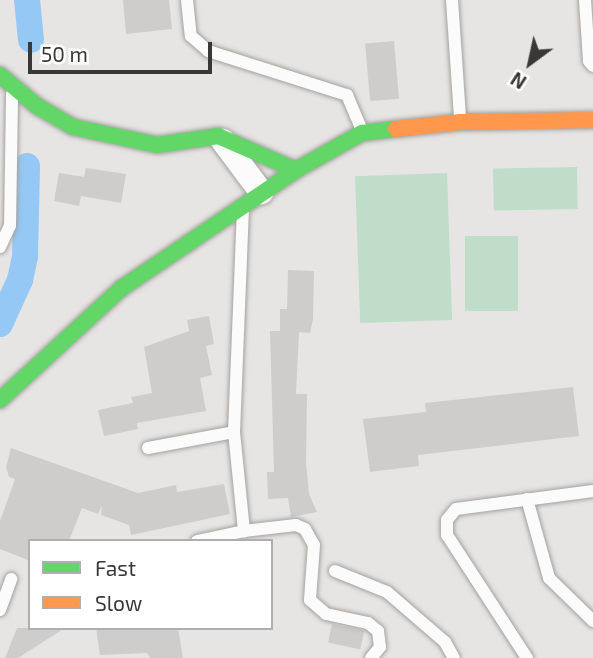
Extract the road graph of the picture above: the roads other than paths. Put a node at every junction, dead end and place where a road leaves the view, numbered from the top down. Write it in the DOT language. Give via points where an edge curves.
graph roads {
  1 [pos="187,0"];
  2 [pos="452,0"];
  3 [pos="585,0"];
  4 [pos="593,66"];
  5 [pos="0,75"];
  6 [pos="12,87"];
  7 [pos="593,120"];
  8 [pos="460,122"];
  9 [pos="362,133"];
  10 [pos="218,135"];
  11 [pos="296,170"];
  12 [pos="252,198"];
  13 [pos="0,247"];
  14 [pos="0,400"];
  15 [pos="234,432"];
  16 [pos="148,448"];
  17 [pos="593,491"];
  18 [pos="527,499"];
  19 [pos="244,531"];
  20 [pos="206,539"];
  21 [pos="335,571"];
  22 [pos="11,579"];
  23 [pos="0,610"];
  24 [pos="593,621"];
  25 [pos="371,658"];
  26 [pos="454,658"];
  27 [pos="527,658"];
  1 -- 9 [label="lane" via="191,36 208,51 347,95 359,114"];
  2 -- 8 [label="lane"];
  3 -- 4 [label="lane"];
  5 -- 6 [label="street"];
  6 -- 10 [label="street" via="73,127 107,137 158,145"];
  6 -- 13 [label="lane" via="10,226"];
  7 -- 8 [label="street"];
  8 -- 9 [label="street"];
  9 -- 11 [label="street"];
  10 -- 11 [label="street"];
  10 -- 12 [label="street"];
  11 -- 12 [label="street"];
  12 -- 14 [label="street" via="122,288"];
  12 -- 15 [label="lane"];
  15 -- 16 [label="lane"];
  15 -- 19 [label="lane"];
  17 -- 18 [label="lane"];
  18 -- 24 [label="lane" via="549,578"];
  18 -- 27 [label="lane" via="456,509 447,520 447,535"];
  19 -- 20 [label="lane"];
  19 -- 25 [label="lane" via="296,525 312,535 310,600 326,614 368,623 378,631 380,647"];
  21 -- 26 [label="lane" via="387,592 445,642"];
  22 -- 23 [label="lane"];
}
